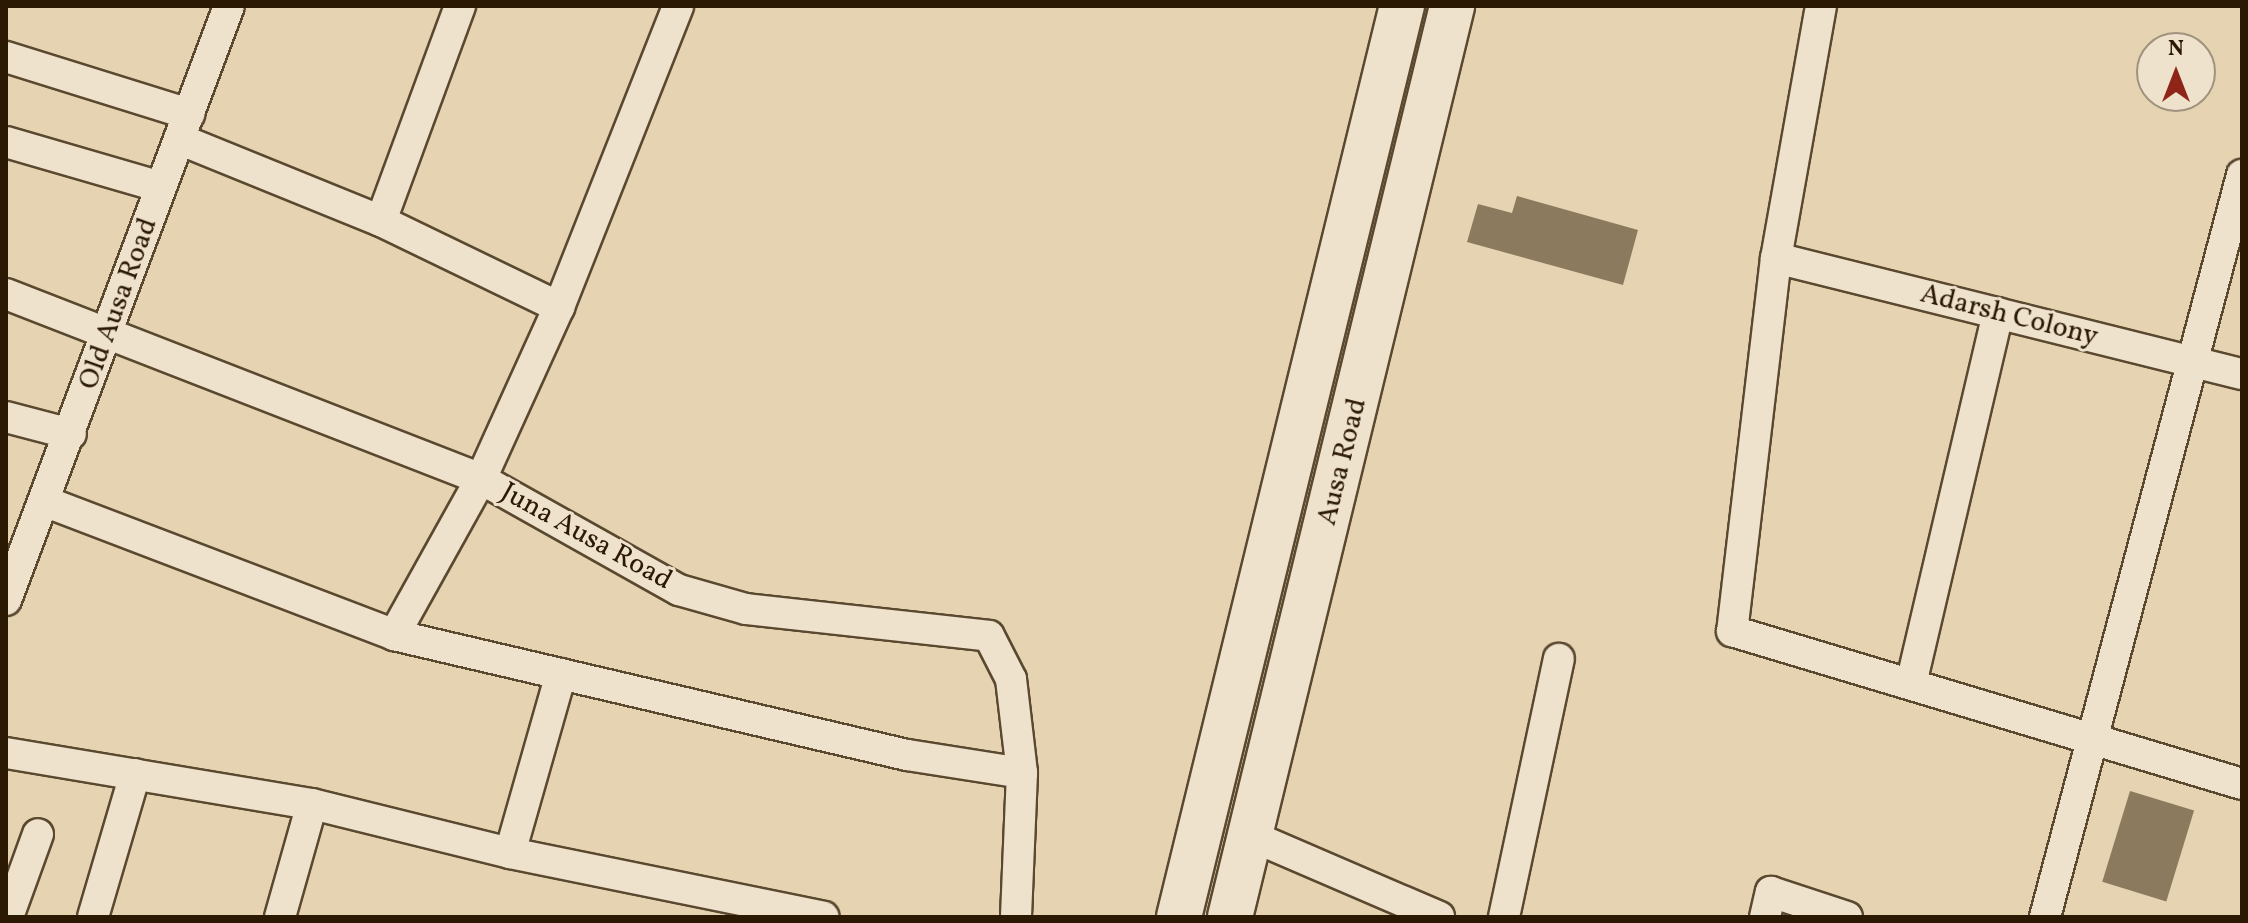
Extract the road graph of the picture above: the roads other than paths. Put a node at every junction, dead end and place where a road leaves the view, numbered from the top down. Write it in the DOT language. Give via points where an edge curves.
graph roads {
  1 [pos="229,6"];
  2 [pos="460,6"];
  3 [pos="678,6"];
  4 [pos="1402,6"];
  5 [pos="1452,6"];
  6 [pos="1821,6"];
  7 [pos="6,57"];
  8 [pos="184,127"];
  9 [pos="6,142"];
  10 [pos="2242,175"];
  11 [pos="161,187"];
  12 [pos="381,221"];
  13 [pos="1776,258"];
  14 [pos="6,294"];
  15 [pos="559,307"];
  16 [pos="1998,313"];
  17 [pos="112,330"];
  18 [pos="2196,362"];
  19 [pos="2242,374"];
  20 [pos="6,417"];
  21 [pos="71,434"];
  22 [pos="481,479"];
  23 [pos="44,501"];
  24 [pos="6,600"];
  25 [pos="394,635"];
  26 [pos="1559,659"];
  27 [pos="561,674"];
  28 [pos="1911,684"];
  29 [pos="2092,739"];
  30 [pos="6,753"];
  31 [pos="1022,773"];
  32 [pos="135,774"];
  33 [pos="2242,784"];
  34 [pos="312,804"];
  35 [pos="38,834"];
  36 [pos="1249,835"];
  37 [pos="510,853"];
  38 [pos="727,908"];
  39 [pos="8,917"];
  40 [pos="93,917"];
  41 [pos="280,917"];
  42 [pos="824,917"];
  43 [pos="1016,917"];
  44 [pos="1179,917"];
  45 [pos="1230,917"];
  46 [pos="1439,917"];
  47 [pos="1504,917"];
  48 [pos="1765,917"];
  49 [pos="1847,917"];
  50 [pos="2045,917"];
  1 -- 8 [label="street, Old Ausa Road"];
  2 -- 12 [label="street"];
  3 -- 15 [label="street"];
  4 -- 44 [label="main road"];
  5 -- 36 [label="main road, Ausa Road"];
  6 -- 13 [label="street"];
  7 -- 8 [label="street"];
  8 -- 11 [label="street, Old Ausa Road"];
  8 -- 12 [label="street"];
  9 -- 11 [label="street"];
  10 -- 18 [label="street"];
  11 -- 17 [label="street, Old Ausa Road"];
  12 -- 15 [label="street"];
  13 -- 16 [label="street, Adarsh Colony"];
  13 -- 28 [label="street" via="1732,631"];
  14 -- 17 [label="street, Juna Ausa Road"];
  15 -- 22 [label="street"];
  16 -- 18 [label="street, Adarsh Colony"];
  16 -- 28 [label="street"];
  17 -- 21 [label="street, Old Ausa Road"];
  17 -- 22 [label="street, Juna Ausa Road"];
  18 -- 19 [label="street, Adarsh Colony"];
  18 -- 29 [label="street"];
  20 -- 21 [label="street"];
  21 -- 23 [label="street, Old Ausa Road"];
  22 -- 25 [label="street"];
  22 -- 31 [label="street, Juna Ausa Road" via="679,590 746,609 989,636 1011,679"];
  23 -- 24 [label="street, Old Ausa Road"];
  23 -- 25 [label="street"];
  25 -- 27 [label="street"];
  26 -- 47 [label="street"];
  27 -- 31 [label="street" via="907,755"];
  27 -- 37 [label="street"];
  28 -- 29 [label="street"];
  29 -- 33 [label="street"];
  29 -- 50 [label="street"];
  30 -- 32 [label="street"];
  31 -- 43 [label="street, Juna Ausa Road"];
  32 -- 34 [label="street"];
  32 -- 40 [label="street"];
  34 -- 37 [label="street"];
  34 -- 41 [label="street"];
  35 -- 39 [label="street"];
  36 -- 45 [label="main road, Ausa Road"];
  36 -- 46 [label="street"];
  37 -- 38 [label="street"];
  38 -- 42 [label="street"];
  48 -- 49 [label="street" via="1771,892"];
}
